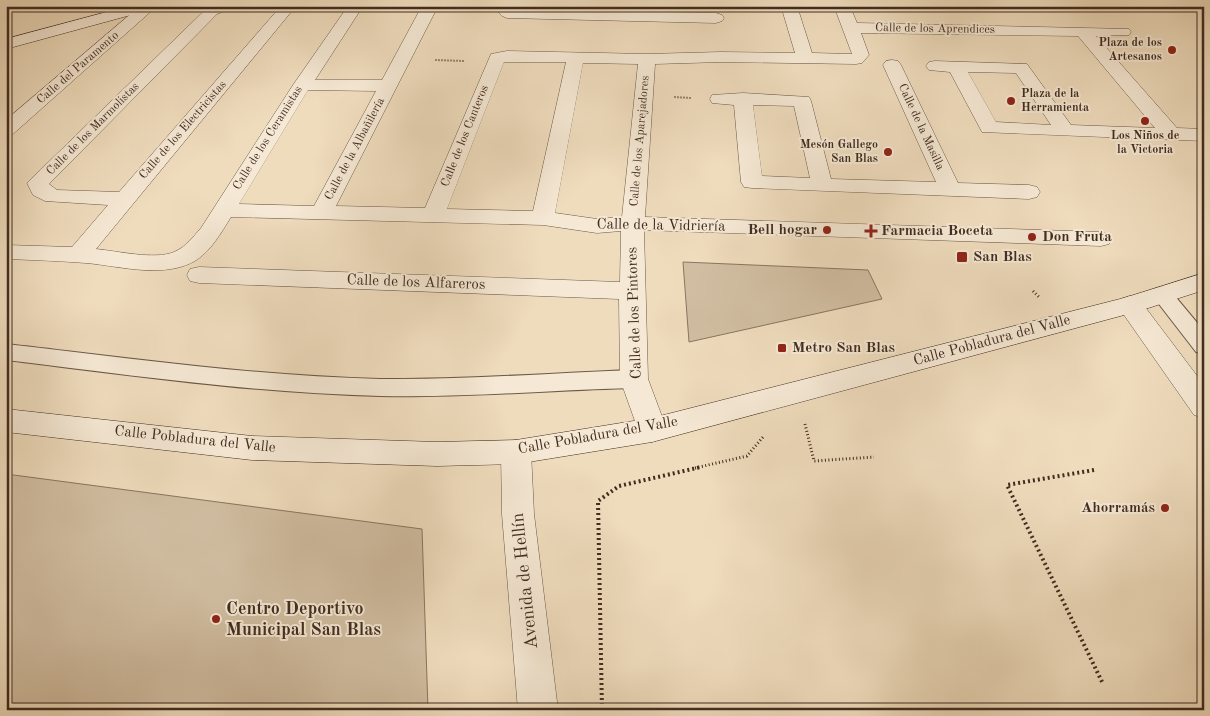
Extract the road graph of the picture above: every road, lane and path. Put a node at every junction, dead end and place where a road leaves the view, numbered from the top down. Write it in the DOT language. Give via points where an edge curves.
graph roads {
  1 [pos="149,6"];
  2 [pos="289,6"];
  3 [pos="356,6"];
  4 [pos="430,6"];
  5 [pos="789,6"];
  6 [pos="842,6"];
  7 [pos="218,9"];
  8 [pos="716,12"];
  9 [pos="852,28"];
  10 [pos="1018,31"];
  11 [pos="1083,32"];
  12 [pos="1123,32"];
  13 [pos="508,35"];
  14 [pos="6,44"];
  15 [pos="720,46"];
  16 [pos="576,57"];
  17 [pos="805,58"];
  18 [pos="402,59"];
  19 [pos="647,59"];
  20 [pos="892,65"];
  21 [pos="935,66"];
  22 [pos="956,66"];
  23 [pos="1021,68"];
  24 [pos="302,85"];
  25 [pos="389,86"];
  26 [pos="719,99"];
  27 [pos="743,99"];
  28 [pos="6,130"];
  29 [pos="1065,131"];
  30 [pos="1171,134"];
  31 [pos="1204,135"];
  32 [pos="822,185"];
  33 [pos="950,190"];
  34 [pos="1029,192"];
  35 [pos="123,199"];
  36 [pos="222,210"];
  37 [pos="321,213"];
  38 [pos="433,215"];
  39 [pos="542,218"];
  40 [pos="633,224"];
  41 [pos="1101,239"];
  42 [pos="6,252"];
  43 [pos="78,255"];
  44 [pos="199,275"];
  45 [pos="1204,282"];
  46 [pos="632,291"];
  47 [pos="1162,294"];
  48 [pos="1130,305"];
  49 [pos="1204,346"];
  50 [pos="6,352"];
  51 [pos="634,379"];
  52 [pos="1204,407"];
  53 [pos="6,420"];
  54 [pos="805,424"];
  55 [pos="652,430"];
  56 [pos="760,438"];
  57 [pos="516,452"];
  58 [pos="874,457"];
  59 [pos="1094,470"];
  60 [pos="1103,684"];
  61 [pos="538,710"];
  62 [pos="602,710"];
  1 -- 14 [label="street"];
  1 -- 28 [label="street, Calle del Paramento"];
  2 -- 35 [label="street, Calle de los Electricistas"];
  3 -- 24 [label="street, Calle de los Ceramistas"];
  4 -- 18 [label="street, Calle de la Albañilería"];
  5 -- 17 [label="street"];
  6 -- 9 [label="street, Calle de los Aparejadores"];
  7 -- 35 [label="street, Calle de los Marmolistas" via="38,183 41,190 53,196"];
  8 -- 13 [label="street"];
  8 -- 15 [label="street"];
  9 -- 10 [label="street, Calle de los Aprendices"];
  9 -- 17 [label="street, Calle de los Aparejadores" via="861,55 856,59"];
  10 -- 11 [label="street, Calle de los Aprendices"];
  10 -- 23 [label="street" via="1033,52"];
  11 -- 12 [label="street, Calle de los Aprendices"];
  11 -- 30 [label="street"];
  13 -- 16 [label="street, Calle de los Aparejadores"];
  13 -- 18 [label="path"];
  13 -- 38 [label="street, Calle de los Canteros"];
  15 -- 17 [label="street, Calle de los Aparejadores"];
  15 -- 19 [label="street, Calle de los Aparejadores"];
  16 -- 19 [label="street, Calle de los Aparejadores"];
  16 -- 39 [label="street"];
  18 -- 25 [label="street, Calle de la Albañilería"];
  19 -- 40 [label="street, Calle de los Aparejadores"];
  20 -- 33 [label="street, Calle de la Masilla"];
  21 -- 22 [label="street"];
  22 -- 23 [label="street"];
  22 -- 29 [label="street" via="989,128"];
  23 -- 29 [label="street"];
  24 -- 25 [label="street, Calle de la Albañilería"];
  24 -- 36 [label="street, Calle de los Ceramistas"];
  25 -- 37 [label="street, Calle de la Albañilería"];
  26 -- 27 [label="street"];
  27 -- 32 [label="street" via="802,101"];
  27 -- 32 [label="street, Calle de la Masilla" via="752,182"];
  29 -- 30 [label="street"];
  30 -- 31 [label="street"];
  32 -- 33 [label="street, Calle de la Masilla"];
  33 -- 34 [label="street, Calle de la Masilla"];
  35 -- 43 [label="street, Calle de los Electricistas"];
  36 -- 37 [label="street, Calle de la Vidriería"];
  36 -- 43 [label="street, Calle de los Ceramistas" via="198,248 174,261"];
  37 -- 38 [label="street, Calle de la Vidriería"];
  38 -- 39 [label="street, Calle de la Vidriería"];
  39 -- 40 [label="street, Calle de la Vidriería" via="597,226"];
  40 -- 41 [label="street, Calle de la Vidriería"];
  40 -- 46 [label="street, Calle de los Pintores"];
  42 -- 43 [label="street"];
  44 -- 46 [label="street, Calle de los Alfareros"];
  45 -- 47 [label="street, Calle Pobladura del Valle"];
  46 -- 51 [label="street, Calle de los Pintores"];
  47 -- 48 [label="street, Calle Pobladura del Valle"];
  47 -- 49 [label="lane"];
  48 -- 52 [label="street"];
  48 -- 55 [label="street, Calle Pobladura del Valle"];
  50 -- 51 [label="lane" via="137,368 344,386 448,388 556,380"];
  51 -- 55 [label="street, Calle de los Pintores"];
  53 -- 57 [label="street, Calle Pobladura del Valle" via="252,448 428,454"];
  54 -- 58 [label="path" via="814,461"];
  55 -- 57 [label="street, Calle Pobladura del Valle"];
  56 -- 62 [label="path" via="746,456 619,486 598,501"];
  57 -- 61 [label="street, Avenida de Hellín" via="518,514"];
  59 -- 60 [label="path" via="1007,485"];
}
